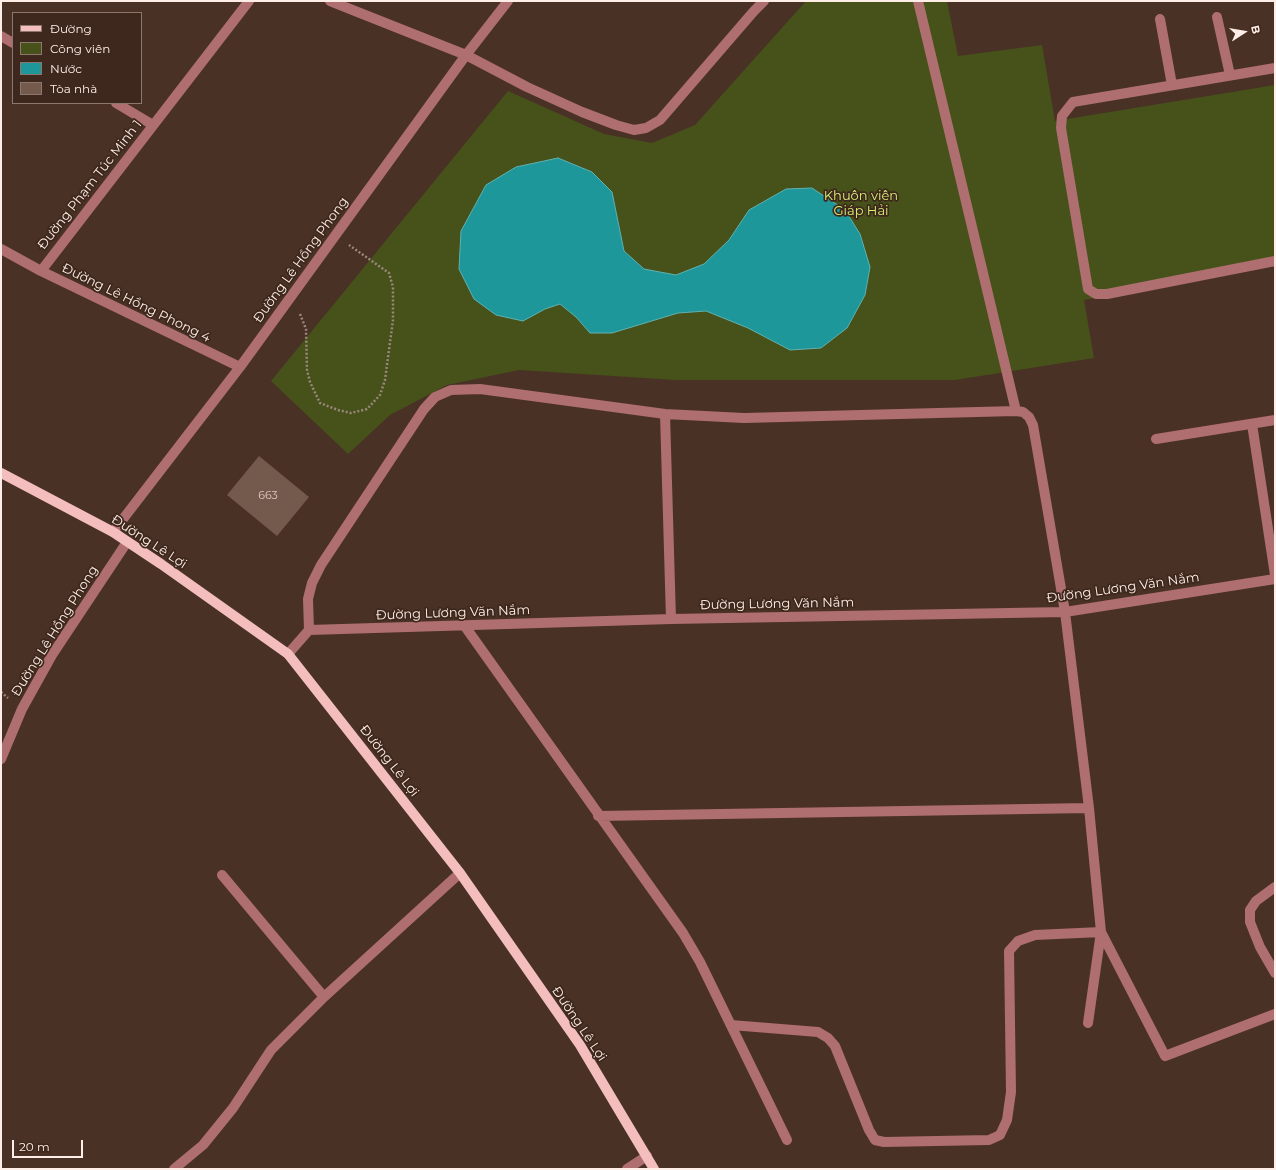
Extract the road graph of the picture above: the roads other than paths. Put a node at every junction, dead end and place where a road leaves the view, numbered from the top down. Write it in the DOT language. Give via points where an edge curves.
graph roads {
  1 [pos="248,1"];
  2 [pos="330,1"];
  3 [pos="508,1"];
  4 [pos="764,1"];
  5 [pos="918,1"];
  6 [pos="1217,17"];
  7 [pos="1160,19"];
  8 [pos="1,36"];
  9 [pos="12,42"];
  10 [pos="466,55"];
  11 [pos="1275,68"];
  12 [pos="1230,75"];
  13 [pos="1172,85"];
  14 [pos="118,104"];
  15 [pos="153,125"];
  16 [pos="1,249"];
  17 [pos="1275,261"];
  18 [pos="41,271"];
  19 [pos="240,367"];
  20 [pos="1016,411"];
  21 [pos="664,414"];
  22 [pos="1275,420"];
  23 [pos="1252,424"];
  24 [pos="1156,439"];
  25 [pos="1,473"];
  26 [pos="113,532"];
  27 [pos="127,542"];
  28 [pos="1275,575"];
  29 [pos="1275,579"];
  30 [pos="1064,612"];
  31 [pos="671,619"];
  32 [pos="464,625"];
  33 [pos="309,630"];
  34 [pos="288,654"];
  35 [pos="1,759"];
  36 [pos="1089,808"];
  37 [pos="598,816"];
  38 [pos="460,873"];
  39 [pos="222,875"];
  40 [pos="1275,887"];
  41 [pos="1101,932"];
  42 [pos="1275,973"];
  43 [pos="324,998"];
  44 [pos="1275,1014"];
  45 [pos="1088,1023"];
  46 [pos="731,1025"];
  47 [pos="787,1140"];
  48 [pos="647,1156"];
  49 [pos="174,1169"];
  50 [pos="627,1169"];
  51 [pos="654,1169"];
  1 -- 15 [label="street, Đường Phạm Túc Minh 1"];
  2 -- 10 [label="street"];
  3 -- 10 [label="street, Đường Lê Hồng Phong"];
  4 -- 10 [label="street" via="660,120 646,128 634,130 582,112"];
  5 -- 20 [label="street"];
  6 -- 12 [label="street"];
  7 -- 13 [label="street"];
  8 -- 9 [label="street"];
  10 -- 19 [label="street, Đường Lê Hồng Phong"];
  11 -- 12 [label="street"];
  12 -- 13 [label="street"];
  13 -- 17 [label="street" via="1073,102 1062,116 1061,128 1088,289 1096,294 1107,294"];
  14 -- 15 [label="street"];
  15 -- 18 [label="street, Đường Phạm Túc Minh 1"];
  16 -- 18 [label="street, Đường Lê Hồng Phong 4"];
  18 -- 19 [label="street, Đường Lê Hồng Phong 4"];
  19 -- 26 [label="street, Đường Lê Hồng Phong"];
  20 -- 21 [label="street" via="744,418"];
  20 -- 30 [label="street" via="1023,412 1033,425"];
  21 -- 31 [label="street"];
  21 -- 33 [label="street" via="480,389 451,390 435,397 424,409 321,565 308,599"];
  22 -- 23 [label="street"];
  23 -- 24 [label="street"];
  23 -- 28 [label="street"];
  25 -- 26 [label="main road, Đường Lê Lợi"];
  26 -- 27 [label="main road, Đường Lê Lợi"];
  27 -- 34 [label="main road, Đường Lê Lợi"];
  27 -- 35 [label="street, Đường Lê Hồng Phong" via="52,655 22,709"];
  29 -- 30 [label="street, Đường Lương Văn Nắm"];
  30 -- 31 [label="street, Đường Lương Văn Nắm"];
  30 -- 36 [label="street"];
  31 -- 32 [label="street, Đường Lương Văn Nắm"];
  32 -- 33 [label="street, Đường Lương Văn Nắm"];
  32 -- 37 [label="street"];
  33 -- 34 [label="street"];
  34 -- 38 [label="main road, Đường Lê Lợi"];
  36 -- 37 [label="street"];
  36 -- 41 [label="street"];
  37 -- 46 [label="street" via="683,933"];
  38 -- 43 [label="street"];
  38 -- 48 [label="main road, Đường Lê Lợi" via="580,1045"];
  39 -- 43 [label="street"];
  40 -- 42 [label="street" via="1256,901 1250,910 1250,922 1260,947"];
  41 -- 44 [label="street" via="1166,1056"];
  41 -- 45 [label="street"];
  41 -- 46 [label="street" via="1035,935 1018,941 1009,951 1011,1092 1007,1120 1000,1135 989,1140 875,1140 834,1046 828,1038 818,1032"];
  43 -- 49 [label="street" via="271,1050 233,1108 203,1145"];
  46 -- 47 [label="street"];
  48 -- 50 [label="street"];
  48 -- 51 [label="main road, Đường Lê Lợi"];
}
